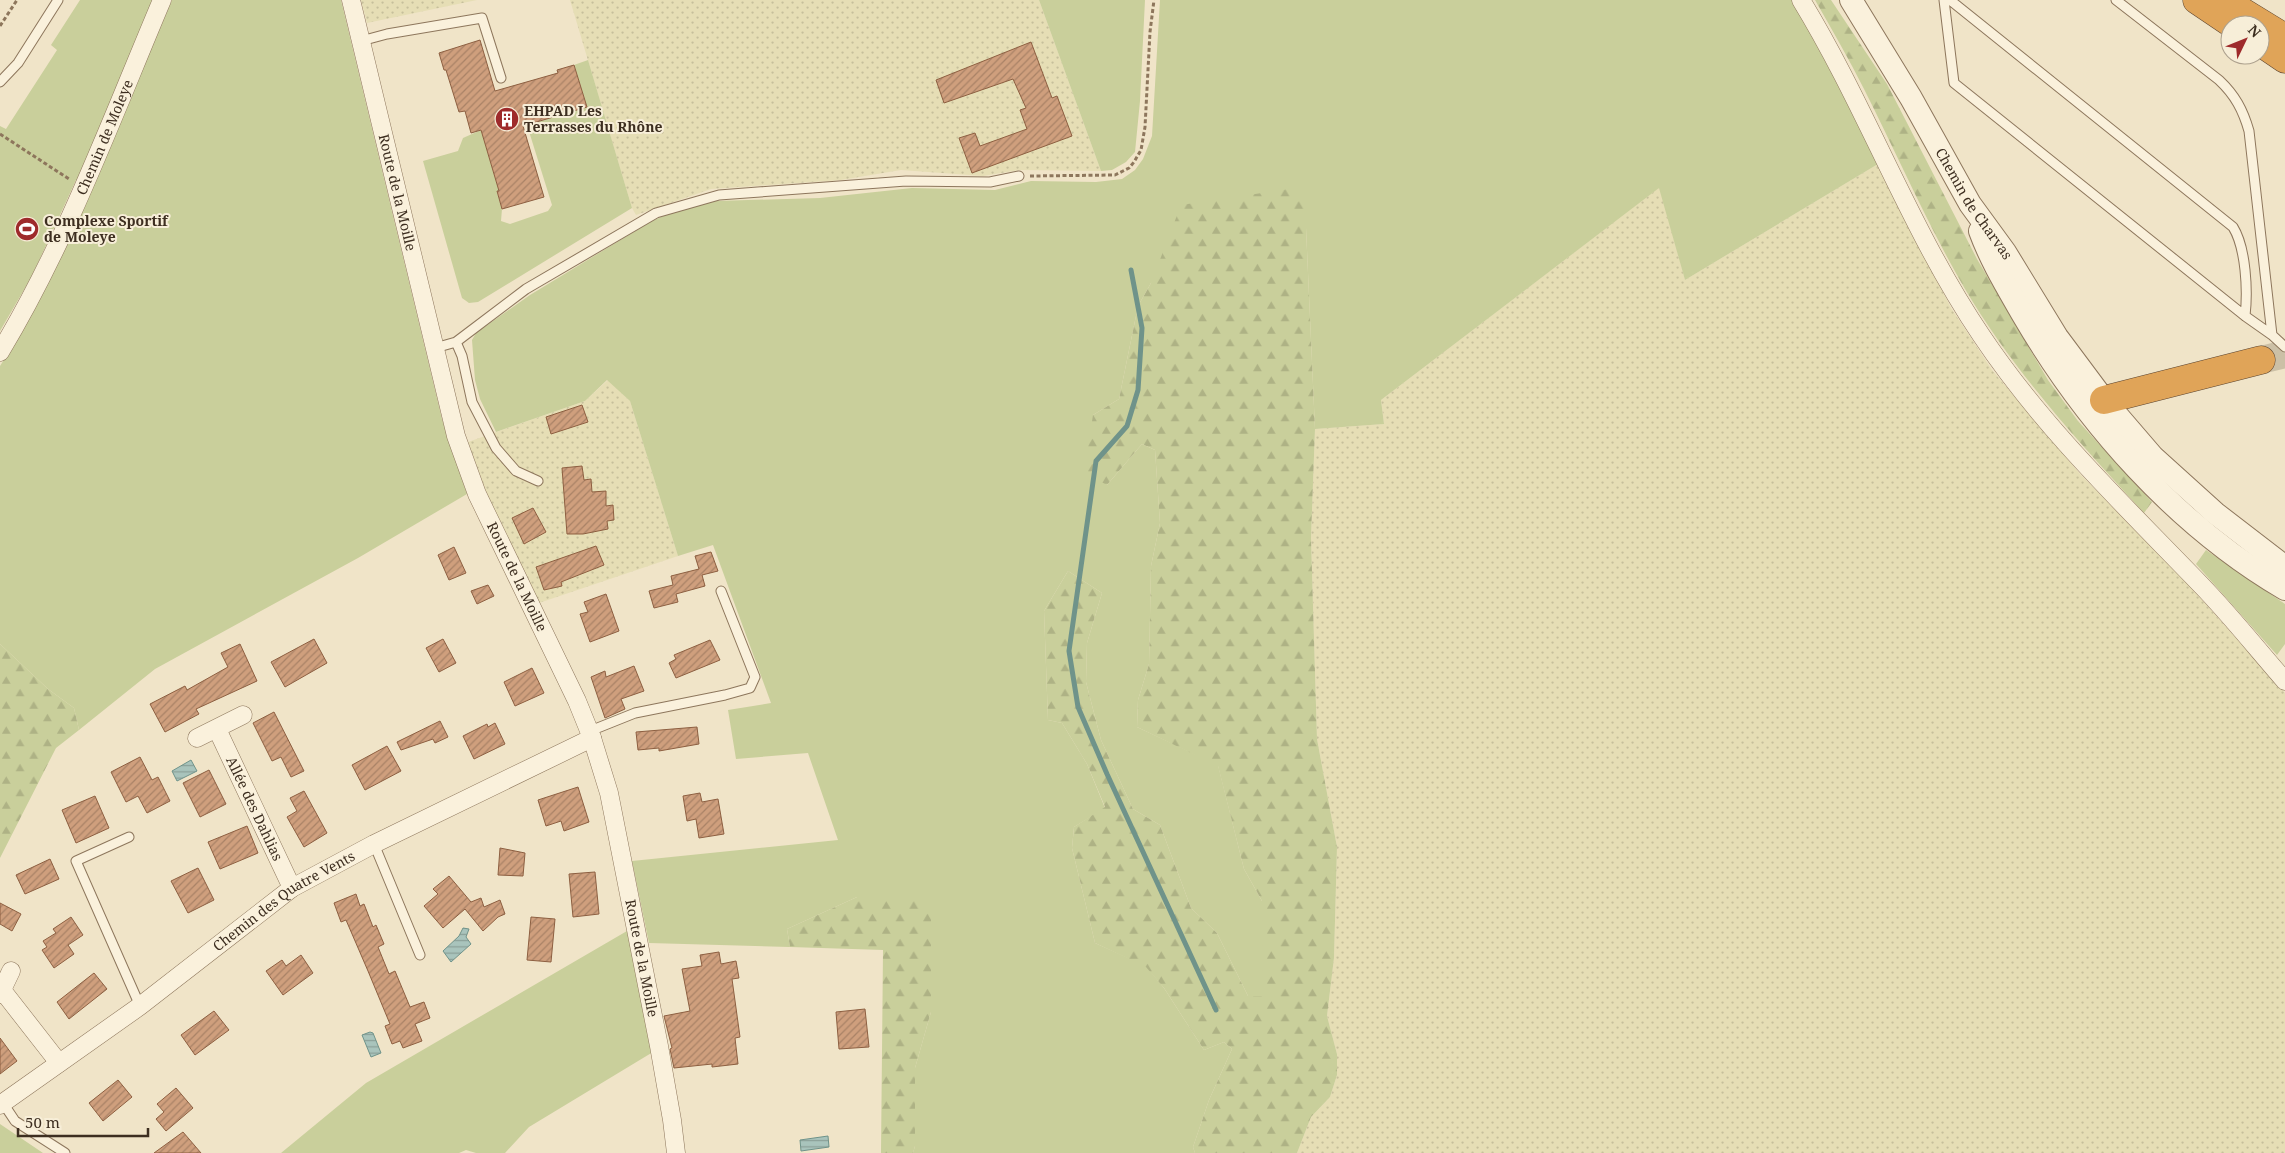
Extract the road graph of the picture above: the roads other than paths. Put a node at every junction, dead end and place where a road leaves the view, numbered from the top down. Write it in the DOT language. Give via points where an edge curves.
graph roads {
  1 [pos="58,0"];
  2 [pos="162,0"];
  3 [pos="351,0"];
  4 [pos="1801,0"];
  5 [pos="1851,0"];
  6 [pos="1944,0"];
  7 [pos="1950,0"];
  8 [pos="2116,0"];
  9 [pos="2198,0"];
  10 [pos="2223,0"];
  11 [pos="2220,15"];
  12 [pos="2285,38"];
  13 [pos="361,41"];
  14 [pos="2270,49"];
  15 [pos="2285,59"];
  16 [pos="501,78"];
  17 [pos="0,82"];
  18 [pos="1019,176"];
  19 [pos="1970,204"];
  20 [pos="2245,316"];
  21 [pos="2272,335"];
  22 [pos="456,342"];
  23 [pos="2285,347"];
  24 [pos="435,348"];
  25 [pos="0,352"];
  26 [pos="2261,360"];
  27 [pos="2104,400"];
  28 [pos="538,481"];
  29 [pos="2285,567"];
  30 [pos="2285,589"];
  31 [pos="722,591"];
  32 [pos="2285,681"];
  33 [pos="243,715"];
  34 [pos="217,729"];
  35 [pos="591,735"];
  36 [pos="197,738"];
  37 [pos="129,837"];
  38 [pos="374,844"];
  39 [pos="292,888"];
  40 [pos="420,955"];
  41 [pos="11,971"];
  42 [pos="1,992"];
  43 [pos="140,1006"];
  44 [pos="59,1064"];
  45 [pos="1,1104"];
  46 [pos="65,1153"];
  47 [pos="676,1153"];
  1 -- 17 [label="lane" via="18,63"];
  2 -- 25 [label="street, Chemin de Moleye" via="82,188 27,306"];
  3 -- 13 [label="street, Route de la Moille"];
  4 -- 32 [label="street" via="1833,54 1950,286 2004,369 2089,470 2204,588"];
  5 -- 19 [label="street, Chemin de Charvas" via="1902,82"];
  6 -- 20 [label="lane" via="1954,83"];
  7 -- 20 [label="lane" via="2233,227 2240,238 2247,298"];
  8 -- 21 [label="lane" via="2219,80 2230,90 2244,114 2249,131"];
  9 -- 11 [label="highway"];
  10 -- 12 [label="highway"];
  13 -- 16 [label="lane" via="482,18"];
  13 -- 24 [label="street, Route de la Moille"];
  14 -- 15 [label="highway"];
  18 -- 22 [label="lane" via="990,182 906,181 719,195 656,213 526,289"];
  19 -- 27 [label="street, Chemin de Charvas"];
  19 -- 30 [label="street" via="1991,260 2042,347 2088,413 2139,471 2201,529"];
  20 -- 21 [label="lane"];
  21 -- 23 [label="lane"];
  22 -- 24 [label="lane"];
  22 -- 28 [label="lane" via="472,402 496,448 516,471"];
  24 -- 35 [label="street, Route de la Moille" via="456,436 477,494"];
  26 -- 27 [label="highway"];
  27 -- 29 [label="street, Chemin de Charvas" via="2153,457 2215,513"];
  31 -- 35 [label="lane" via="755,677 750,688 635,713"];
  33 -- 34 [label="street"];
  34 -- 36 [label="street"];
  34 -- 39 [label="street, Allée des Dahlias"];
  35 -- 38 [label="street, Chemin des Quatre Vents"];
  35 -- 47 [label="street, Route de la Moille" via="610,792 659,1046"];
  37 -- 43 [label="lane" via="76,862"];
  38 -- 39 [label="street, Chemin des Quatre Vents"];
  38 -- 40 [label="lane"];
  39 -- 43 [label="street, Chemin des Quatre Vents"];
  41 -- 42 [label="street"];
  42 -- 44 [label="street"];
  43 -- 44 [label="street, Chemin des Quatre Vents"];
  44 -- 45 [label="street, Chemin des Quatre Vents"];
  45 -- 46 [label="lane" via="15,1121"];
}
